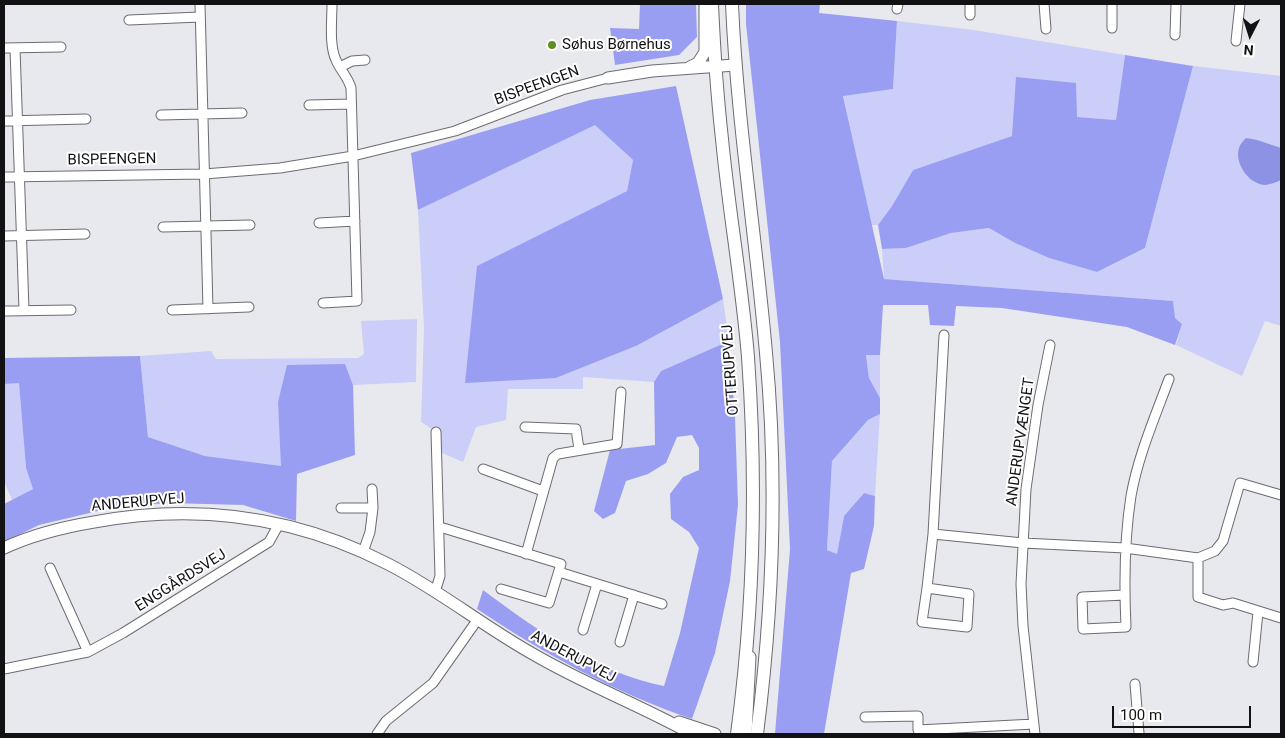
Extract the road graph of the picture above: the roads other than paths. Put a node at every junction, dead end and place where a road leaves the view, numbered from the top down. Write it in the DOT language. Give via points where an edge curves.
graph roads {
  1 [pos="200,4"];
  2 [pos="332,4"];
  3 [pos="705,4"];
  4 [pos="712,4"];
  5 [pos="732,4"];
  6 [pos="970,4"];
  7 [pos="1044,4"];
  8 [pos="1112,4"];
  9 [pos="1176,4"];
  10 [pos="1240,4"];
  11 [pos="970,15"];
  12 [pos="200,17"];
  13 [pos="129,20"];
  14 [pos="1112,28"];
  15 [pos="1046,29"];
  16 [pos="1175,35"];
  17 [pos="1236,41"];
  18 [pos="61,47"];
  19 [pos="4,48"];
  20 [pos="15,48"];
  21 [pos="365,60"];
  22 [pos="715,66"];
  23 [pos="735,66"];
  24 [pos="340,67"];
  25 [pos="680,69"];
  26 [pos="608,78"];
  27 [pos="351,104"];
  28 [pos="309,105"];
  29 [pos="242,113"];
  30 [pos="202,114"];
  31 [pos="161,115"];
  32 [pos="86,119"];
  33 [pos="18,120"];
  34 [pos="4,121"];
  35 [pos="353,156"];
  36 [pos="204,174"];
  37 [pos="20,176"];
  38 [pos="4,177"];
  39 [pos="355,221"];
  40 [pos="319,223"];
  41 [pos="250,225"];
  42 [pos="206,226"];
  43 [pos="163,227"];
  44 [pos="22,234"];
  45 [pos="86,234"];
  46 [pos="4,236"];
  47 [pos="323,303"];
  48 [pos="249,307"];
  49 [pos="208,309"];
  50 [pos="24,310"];
  51 [pos="72,310"];
  52 [pos="172,310"];
  53 [pos="4,311"];
  54 [pos="944,335"];
  55 [pos="1050,344"];
  56 [pos="1169,379"];
  57 [pos="621,392"];
  58 [pos="525,427"];
  59 [pos="436,432"];
  60 [pos="579,449"];
  61 [pos="483,469"];
  62 [pos="372,489"];
  63 [pos="543,491"];
  64 [pos="1281,495"];
  65 [pos="341,508"];
  66 [pos="372,508"];
  67 [pos="279,524"];
  68 [pos="440,527"];
  69 [pos="933,534"];
  70 [pos="1023,543"];
  71 [pos="4,548"];
  72 [pos="1125,548"];
  73 [pos="363,552"];
  74 [pos="526,554"];
  75 [pos="1198,558"];
  76 [pos="50,568"];
  77 [pos="558,572"];
  78 [pos="597,584"];
  79 [pos="501,588"];
  80 [pos="927,588"];
  81 [pos="435,592"];
  82 [pos="634,595"];
  83 [pos="1125,595"];
  84 [pos="662,604"];
  85 [pos="1258,612"];
  86 [pos="1281,618"];
  87 [pos="478,619"];
  88 [pos="749,620"];
  89 [pos="583,630"];
  90 [pos="620,642"];
  91 [pos="88,652"];
  92 [pos="1252,662"];
  93 [pos="4,670"];
  94 [pos="1135,684"];
  95 [pos="658,715"];
  96 [pos="865,718"];
  97 [pos="1034,724"];
  98 [pos="977,731"];
  99 [pos="918,732"];
  100 [pos="377,734"];
  101 [pos="692,734"];
  102 [pos="716,734"];
  103 [pos="737,734"];
  104 [pos="746,734"];
  105 [pos="758,734"];
  106 [pos="1035,734"];
  107 [pos="1137,734"];
  1 -- 12 [label="street"];
  2 -- 24 [label="street" via="333,52"];
  3 -- 25 [label="street" via="706,52 698,63"];
  4 -- 22 [label="main road, OTTERUPVEJ"];
  5 -- 23 [label="main road"];
  6 -- 11 [label="street"];
  7 -- 15 [label="street"];
  8 -- 14 [label="street"];
  9 -- 16 [label="street"];
  10 -- 17 [label="street"];
  12 -- 13 [label="street"];
  12 -- 30 [label="street"];
  18 -- 20 [label="street"];
  19 -- 20 [label="street"];
  20 -- 33 [label="street"];
  21 -- 24 [label="street" via="352,61"];
  22 -- 23 [label="street, BISPEENGEN"];
  22 -- 25 [label="street, BISPEENGEN"];
  22 -- 88 [label="main road, OTTERUPVEJ" via="748,356 754,512"];
  23 -- 105 [label="main road" via="766,354 771,430 771,595"];
  24 -- 27 [label="street" via="350,83"];
  25 -- 26 [label="street, BISPEENGEN"];
  26 -- 35 [label="street, BISPEENGEN" via="562,90 455,131"];
  27 -- 28 [label="street"];
  27 -- 35 [label="street"];
  29 -- 30 [label="street"];
  30 -- 31 [label="street"];
  30 -- 36 [label="street"];
  32 -- 33 [label="street"];
  33 -- 34 [label="street"];
  33 -- 37 [label="street"];
  35 -- 36 [label="street, BISPEENGEN" via="280,168"];
  35 -- 39 [label="street"];
  36 -- 37 [label="street, BISPEENGEN"];
  36 -- 42 [label="street"];
  37 -- 38 [label="street, BISPEENGEN"];
  37 -- 44 [label="street"];
  39 -- 40 [label="street"];
  39 -- 47 [label="street" via="357,301"];
  41 -- 42 [label="street"];
  42 -- 43 [label="street"];
  42 -- 49 [label="street"];
  44 -- 45 [label="street"];
  44 -- 46 [label="street"];
  44 -- 50 [label="street"];
  48 -- 49 [label="street"];
  49 -- 52 [label="street"];
  50 -- 51 [label="street"];
  50 -- 53 [label="street"];
  54 -- 69 [label="street"];
  55 -- 70 [label="street, ANDERUPVÆNGET" via="1027,480"];
  56 -- 72 [label="street" via="1131,495"];
  57 -- 60 [label="street" via="618,444"];
  58 -- 60 [label="street" via="576,429"];
  59 -- 68 [label="street"];
  60 -- 63 [label="street" via="553,458"];
  61 -- 63 [label="street"];
  62 -- 66 [label="street"];
  63 -- 74 [label="street"];
  64 -- 75 [label="street" via="1240,483 1223,542"];
  65 -- 66 [label="street"];
  66 -- 73 [label="street" via="370,532"];
  67 -- 71 [label="street, ANDERUPVEJ" via="217,514 165,513 119,517 75,525"];
  67 -- 73 [label="street, ANDERUPVEJ" via="323,536"];
  67 -- 91 [label="street, ENGGÅRDSVEJ" via="269,542"];
  68 -- 74 [label="street"];
  68 -- 81 [label="street" via="440,576"];
  69 -- 70 [label="street"];
  69 -- 80 [label="street"];
  70 -- 72 [label="street"];
  70 -- 97 [label="street, ANDERUPVÆNGET" via="1023,626"];
  72 -- 75 [label="street"];
  72 -- 83 [label="street"];
  73 -- 81 [label="street, ANDERUPVEJ"];
  74 -- 77 [label="street" via="561,564"];
  75 -- 85 [label="street" via="1198,597 1223,605 1233,603"];
  76 -- 91 [label="street"];
  77 -- 78 [label="street"];
  77 -- 79 [label="street" via="549,603"];
  78 -- 82 [label="street"];
  78 -- 89 [label="street"];
  80 -- 80 [label="street" via="922,622 967,627 969,594"];
  81 -- 87 [label="street, ANDERUPVEJ"];
  82 -- 84 [label="street"];
  82 -- 90 [label="street"];
  83 -- 83 [label="street" via="1126,627 1084,629 1082,597"];
  85 -- 86 [label="street"];
  85 -- 92 [label="street"];
  87 -- 95 [label="street, ANDERUPVEJ" via="567,674"];
  87 -- 100 [label="street" via="433,684 386,721"];
  88 -- 103 [label="main road, OTTERUPVEJ"];
  88 -- 104 [label="street"];
  91 -- 93 [label="street, ENGGÅRDSVEJ"];
  94 -- 107 [label="street"];
  95 -- 101 [label="street, ANDERUPVEJ"];
  95 -- 102 [label="street, ANDERUPVEJ"];
  96 -- 99 [label="street" via="918,716"];
  97 -- 98 [label="street"];
  97 -- 106 [label="street, ANDERUPVÆNGET"];
  98 -- 99 [label="street"];
}
